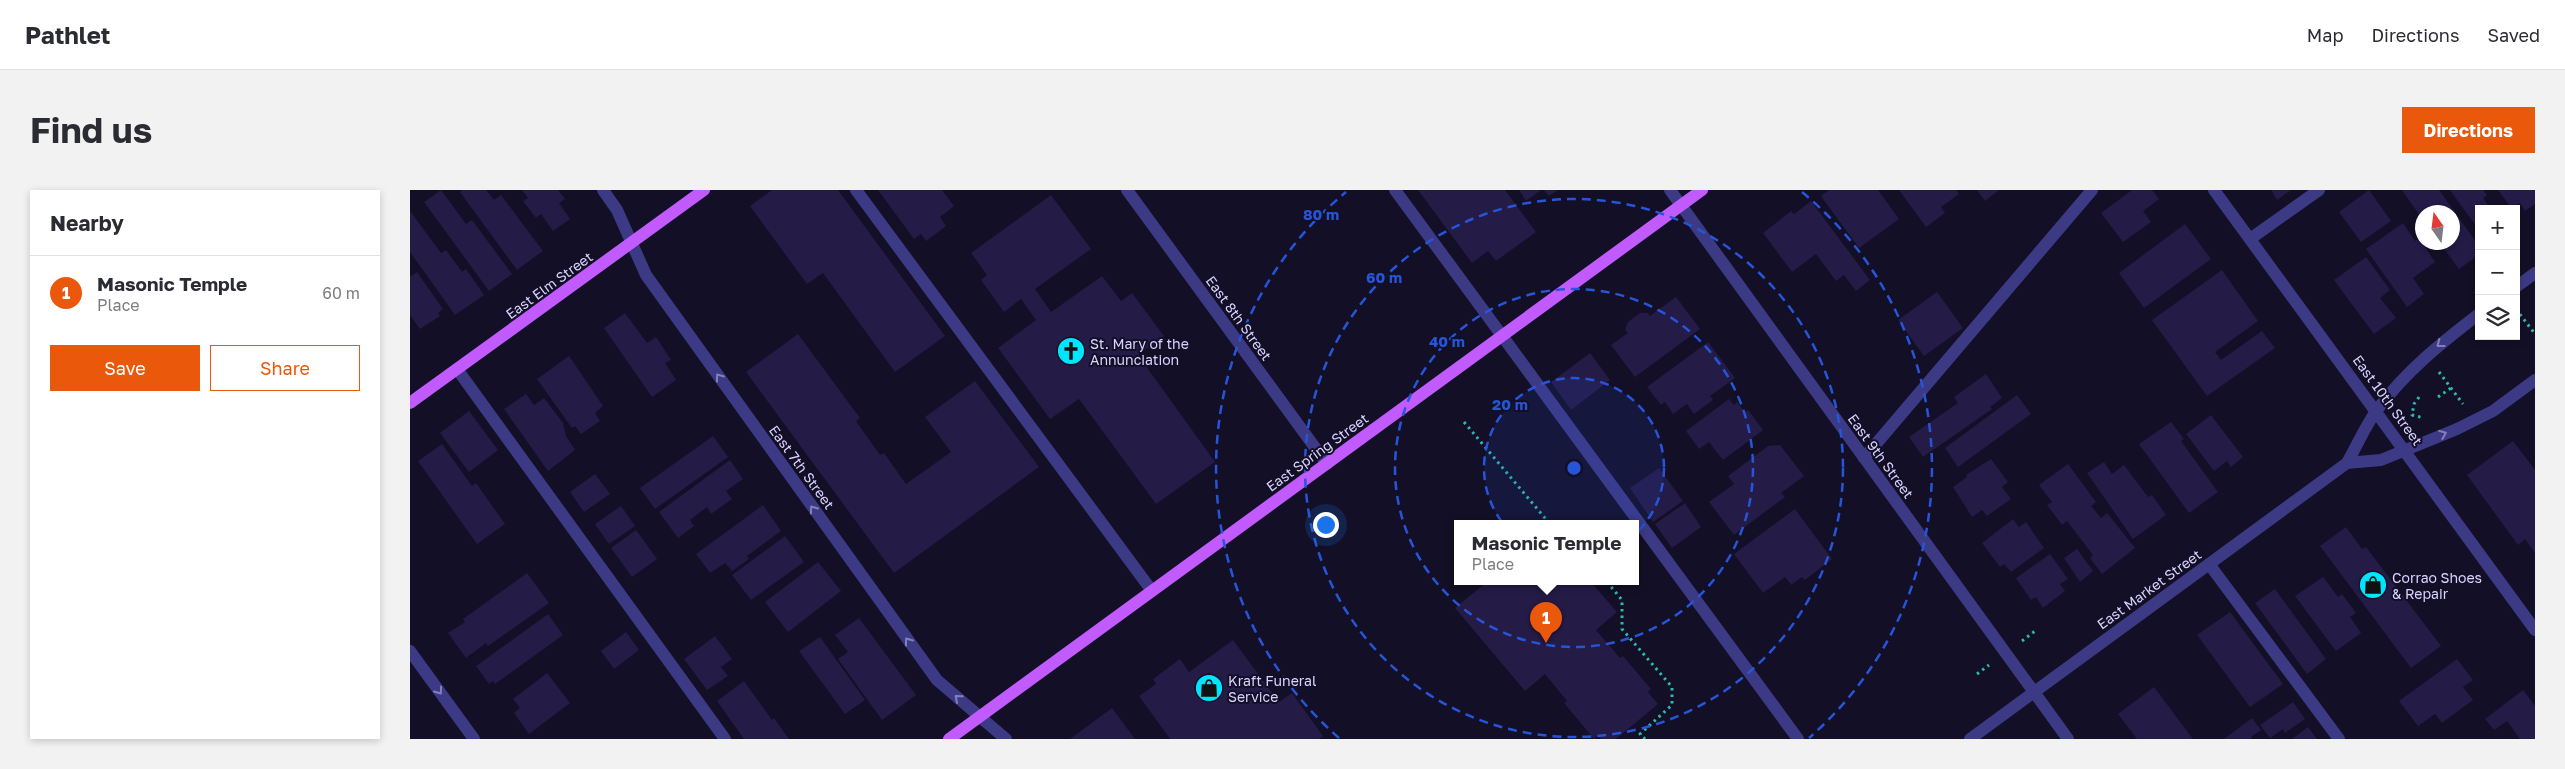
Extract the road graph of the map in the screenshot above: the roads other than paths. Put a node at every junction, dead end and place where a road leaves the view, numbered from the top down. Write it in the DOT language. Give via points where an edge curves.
graph roads {
  1 [pos="603,190"];
  2 [pos="704,190"];
  3 [pos="856,190"];
  4 [pos="1127,190"];
  5 [pos="1396,190"];
  6 [pos="1670,190"];
  7 [pos="1702,190"];
  8 [pos="2092,190"];
  9 [pos="2214,190"];
  10 [pos="2319,190"];
  11 [pos="1681,206"];
  12 [pos="2250,239"];
  13 [pos="632,243"];
  14 [pos="2535,273"];
  15 [pos="2520,284"];
  16 [pos="2475,317"];
  17 [pos="1502,336"];
  18 [pos="457,369"];
  19 [pos="2535,380"];
  20 [pos="410,403"];
  21 [pos="2376,411"];
  22 [pos="2406,450"];
  23 [pos="1864,458"];
  24 [pos="2347,463"];
  25 [pos="1326,464"];
  26 [pos="1637,520"];
  27 [pos="1639,523"];
  28 [pos="2208,564"];
  29 [pos="1152,590"];
  30 [pos="2535,630"];
  31 [pos="410,651"];
  32 [pos="2035,693"];
  33 [pos="979,717"];
  34 [pos="474,739"];
  35 [pos="725,739"];
  36 [pos="949,739"];
  37 [pos="1006,739"];
  38 [pos="1798,739"];
  39 [pos="1970,739"];
  40 [pos="2068,739"];
  41 [pos="2339,739"];
  1 -- 13 [label="street, East 7th Street" via="618,210"];
  2 -- 13 [label="main road, East Elm Street"];
  3 -- 29 [label="street"];
  4 -- 25 [label="street, East 8th Street"];
  5 -- 17 [label="street"];
  6 -- 11 [label="street, East 9th Street"];
  7 -- 11 [label="main road, East Spring Street"];
  8 -- 23 [label="street"];
  9 -- 12 [label="street, East 10th Street"];
  10 -- 12 [label="street"];
  11 -- 17 [label="main road, East Spring Street"];
  11 -- 23 [label="street, East 9th Street"];
  12 -- 21 [label="street, East 10th Street"];
  13 -- 18 [label="main road, East Elm Street"];
  33 -- 13 [label="street, East 7th Street, one-way" via="937,680 646,275"];
  14 -- 15 [label="street"];
  16 -- 21 [label="street, East Market Street, one-way" via="2425,357"];
  17 -- 25 [label="main road, East Spring Street"];
  17 -- 26 [label="street"];
  18 -- 20 [label="main road, East Elm Street"];
  18 -- 35 [label="street"];
  22 -- 19 [label="street, one-way" via="2493,411"];
  21 -- 22 [label="street, East 10th Street"];
  21 -- 24 [label="street, East Market Street"];
  22 -- 24 [label="street" via="2380,460"];
  22 -- 30 [label="street, East 10th Street"];
  23 -- 32 [label="street, East 9th Street"];
  24 -- 28 [label="street, East Market Street"];
  25 -- 29 [label="main road, East Spring Street"];
  27 -- 38 [label="street"];
  28 -- 32 [label="street, East Market Street"];
  28 -- 41 [label="street"];
  29 -- 33 [label="main road, East Spring Street"];
  31 -- 34 [label="street, one-way"];
  32 -- 39 [label="street, East Market Street"];
  32 -- 40 [label="street, East 9th Street"];
  33 -- 36 [label="main road, East Spring Street"];
  33 -- 37 [label="street, East 7th Street"];
}
